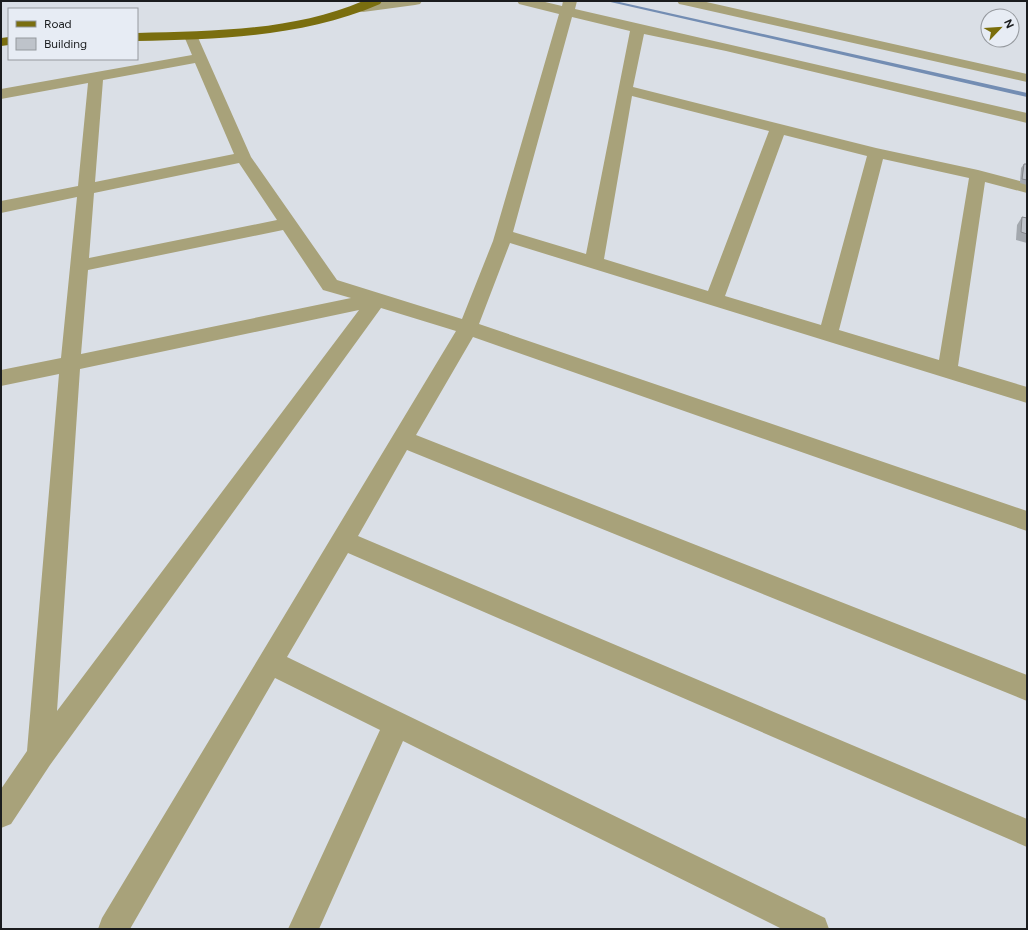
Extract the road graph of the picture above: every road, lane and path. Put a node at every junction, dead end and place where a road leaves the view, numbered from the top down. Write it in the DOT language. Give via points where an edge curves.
graph roads {
  1 [pos="375,1"];
  2 [pos="415,1"];
  3 [pos="524,1"];
  4 [pos="684,1"];
  5 [pos="568,6"];
  6 [pos="362,8"];
  7 [pos="638,29"];
  8 [pos="191,36"];
  9 [pos="138,37"];
  10 [pos="200,58"];
  11 [pos="96,77"];
  12 [pos="1027,78"];
  13 [pos="625,90"];
  14 [pos="1,94"];
  15 [pos="1027,118"];
  16 [pos="778,128"];
  17 [pos="876,153"];
  18 [pos="243,157"];
  19 [pos="978,175"];
  20 [pos="1027,188"];
  21 [pos="86,190"];
  22 [pos="1,207"];
  23 [pos="288,223"];
  24 [pos="504,235"];
  25 [pos="594,262"];
  26 [pos="79,266"];
  27 [pos="714,299"];
  28 [pos="377,300"];
  29 [pos="468,328"];
  30 [pos="828,334"];
  31 [pos="70,364"];
  32 [pos="947,370"];
  33 [pos="1,378"];
  34 [pos="1027,395"];
  35 [pos="402,439"];
  36 [pos="1027,521"];
  37 [pos="343,540"];
  38 [pos="270,662"];
  39 [pos="1027,688"];
  40 [pos="397,724"];
  41 [pos="40,755"];
  42 [pos="1,814"];
  43 [pos="1027,832"];
  44 [pos="113,929"];
  45 [pos="303,929"];
  46 [pos="814,929"];
  1 -- 6 [label="main road"];
  2 -- 6 [label="street"];
  3 -- 5 [label="street"];
  4 -- 12 [label="street"];
  5 -- 7 [label="street"];
  5 -- 24 [label="street"];
  6 -- 8 [label="main road" via="301,24"];
  7 -- 13 [label="street"];
  7 -- 15 [label="street" via="726,47"];
  8 -- 9 [label="main road"];
  8 -- 10 [label="street"];
  10 -- 11 [label="street"];
  10 -- 18 [label="street"];
  11 -- 14 [label="street"];
  11 -- 21 [label="street"];
  13 -- 16 [label="street"];
  13 -- 25 [label="street"];
  16 -- 17 [label="street"];
  16 -- 27 [label="street"];
  17 -- 19 [label="street"];
  17 -- 30 [label="street"];
  18 -- 21 [label="street"];
  18 -- 23 [label="street"];
  19 -- 20 [label="street"];
  19 -- 32 [label="street"];
  21 -- 22 [label="street"];
  21 -- 26 [label="street"];
  23 -- 26 [label="street"];
  23 -- 28 [label="street" via="330,285"];
  24 -- 25 [label="street"];
  24 -- 29 [label="street"];
  25 -- 27 [label="street"];
  26 -- 31 [label="street"];
  27 -- 30 [label="street"];
  28 -- 29 [label="street"];
  28 -- 31 [label="street"];
  28 -- 41 [label="street"];
  29 -- 35 [label="street"];
  29 -- 36 [label="street"];
  30 -- 32 [label="street"];
  31 -- 33 [label="street"];
  31 -- 41 [label="street"];
  32 -- 34 [label="street"];
  35 -- 37 [label="street"];
  35 -- 39 [label="street"];
  37 -- 38 [label="street"];
  37 -- 43 [label="street"];
  38 -- 40 [label="street"];
  38 -- 44 [label="street"];
  40 -- 45 [label="street"];
  40 -- 46 [label="street"];
  41 -- 42 [label="street"];
}
